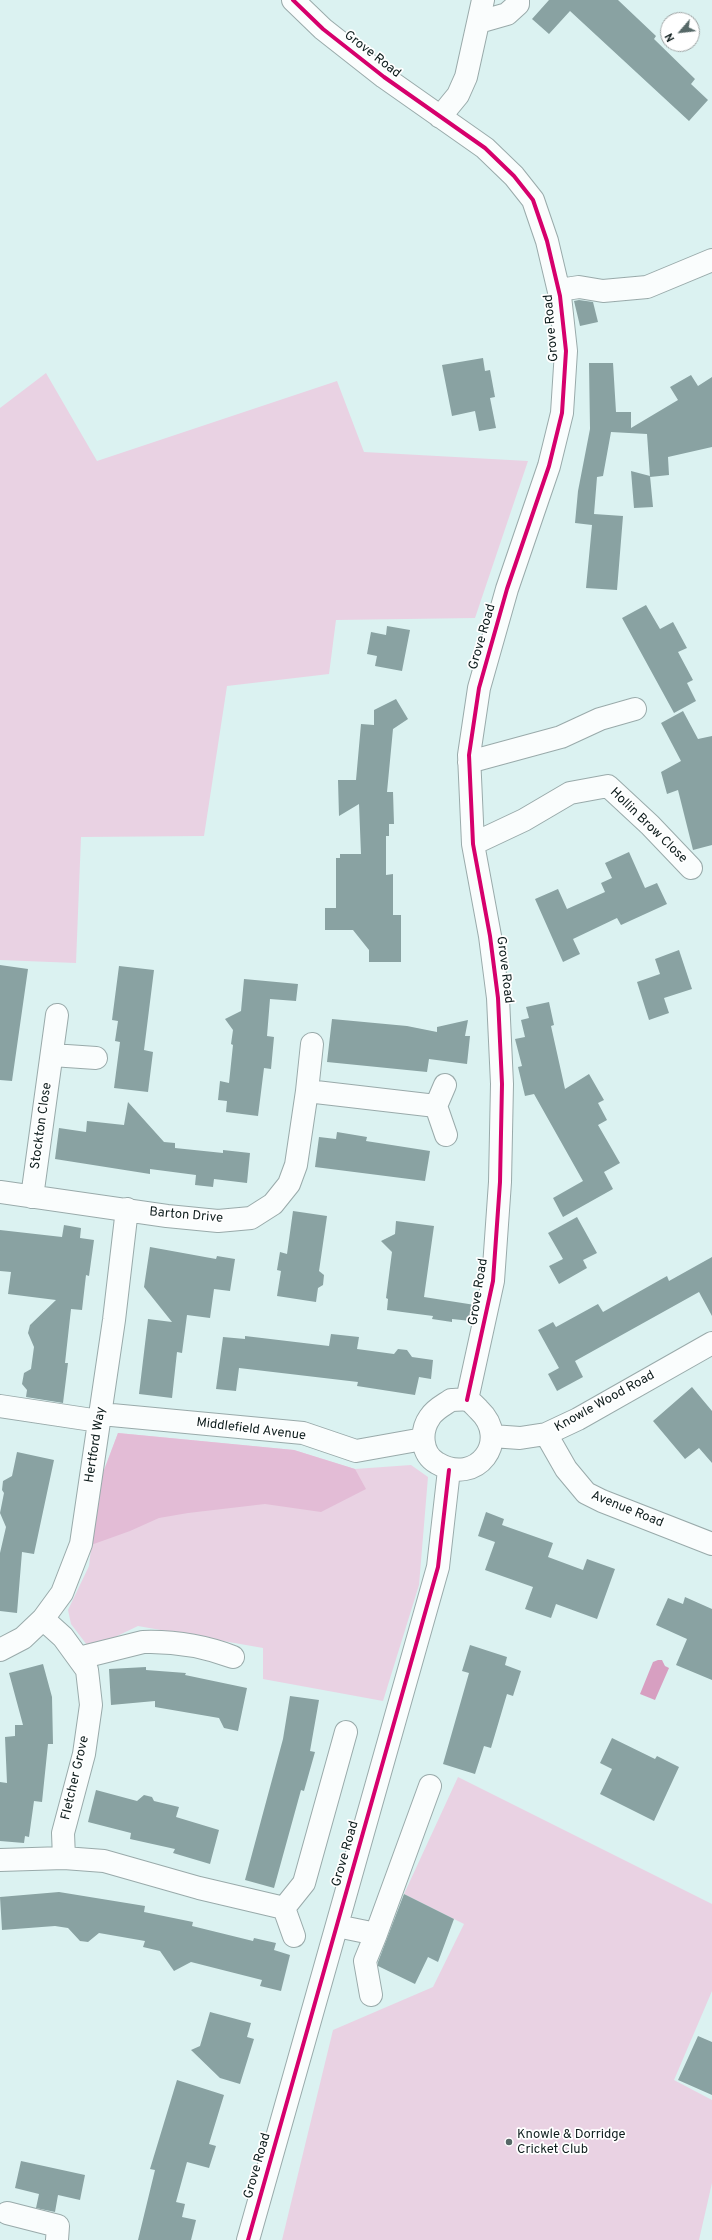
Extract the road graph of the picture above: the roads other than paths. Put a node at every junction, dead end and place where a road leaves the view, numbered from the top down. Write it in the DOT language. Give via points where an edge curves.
graph roads {
  1 [pos="293,0"];
  2 [pos="483,0"];
  3 [pos="518,0"];
  4 [pos="479,22"];
  5 [pos="440,117"];
  6 [pos="712,260"];
  7 [pos="559,290"];
  8 [pos="635,709"];
  9 [pos="469,762"];
  10 [pos="473,844"];
  11 [pos="691,868"];
  12 [pos="56,1015"];
  13 [pos="312,1044"];
  14 [pos="52,1055"];
  15 [pos="96,1058"];
  16 [pos="445,1085"];
  17 [pos="307,1091"];
  18 [pos="436,1106"];
  19 [pos="446,1135"];
  20 [pos="0,1192"];
  21 [pos="32,1196"];
  22 [pos="128,1209"];
  23 [pos="712,1343"];
  24 [pos="467,1400"];
  25 [pos="0,1406"];
  26 [pos="100,1417"];
  27 [pos="546,1434"];
  28 [pos="492,1436"];
  29 [pos="423,1439"];
  30 [pos="449,1470"];
  31 [pos="712,1544"];
  32 [pos="43,1619"];
  33 [pos="0,1650"];
  34 [pos="233,1657"];
  35 [pos="79,1658"];
  36 [pos="346,1732"];
  37 [pos="430,1786"];
  38 [pos="64,1858"];
  39 [pos="0,1860"];
  40 [pos="284,1908"];
  41 [pos="336,1926"];
  42 [pos="376,1934"];
  43 [pos="294,1936"];
  44 [pos="371,1995"];
  45 [pos="7,2213"];
  46 [pos="57,2240"];
  47 [pos="248,2240"];
  1 -- 5 [label="street, Grove Road" via="323,29"];
  2 -- 4 [label="street"];
  3 -- 4 [label="street" via="518,4 507,14"];
  4 -- 5 [label="street" via="466,77 458,95"];
  5 -- 7 [label="street, Grove Road" via="485,148 514,176 533,200 548,241"];
  6 -- 7 [label="street" via="647,287 603,291 579,287"];
  7 -- 9 [label="street, Grove Road" via="566,351 562,413 549,466 506,590 479,688"];
  8 -- 9 [label="street" via="600,719 561,737"];
  9 -- 10 [label="street, Grove Road"];
  10 -- 11 [label="street, Hollin Brow Close" via="524,820 570,793 608,786"];
  10 -- 24 [label="street, Grove Road" via="490,936 498,998 502,1084 494,1281"];
  12 -- 14 [label="street, Stockton Close"];
  13 -- 17 [label="street, Barton Drive"];
  14 -- 15 [label="street"];
  14 -- 21 [label="street, Stockton Close"];
  16 -- 18 [label="street"];
  17 -- 18 [label="street"];
  17 -- 22 [label="street, Barton Drive" via="296,1165 288,1184 273,1204 251,1218 218,1221"];
  18 -- 19 [label="street"];
  20 -- 21 [label="street, Barton Drive"];
  21 -- 22 [label="street, Barton Drive"];
  22 -- 26 [label="street, Hertford Way"];
  23 -- 27 [label="street, Knowle Wood Road" via="578,1419"];
  24 -- 28 [label="street" via="488,1420"];
  24 -- 29 [label="street" via="452,1400 437,1408 424,1427"];
  25 -- 26 [label="street, Middlefield Avenue"];
  26 -- 29 [label="street, Middlefield Avenue" via="303,1433 356,1451"];
  26 -- 32 [label="street, Hertford Way" via="81,1544 62,1593"];
  27 -- 28 [label="street, Knowle Wood Road" via="520,1438"];
  27 -- 31 [label="street, Avenue Road" via="566,1469 586,1493"];
  28 -- 30 [label="street" via="492,1446 481,1462 464,1471"];
  29 -- 30 [label="street" via="433,1461"];
  30 -- 41 [label="street, Grove Road" via="438,1567"];
  32 -- 33 [label="street, Hertford Way" via="23,1638"];
  32 -- 35 [label="street, Fletcher Grove" via="63,1637"];
  34 -- 35 [label="street" via="199,1646 143,1642"];
  35 -- 38 [label="street, Fletcher Grove" via="87,1670 91,1705 84,1754 63,1833"];
  36 -- 40 [label="street" via="304,1883"];
  37 -- 42 [label="street"];
  38 -- 39 [label="street"];
  38 -- 40 [label="street" via="104,1861 199,1888"];
  40 -- 43 [label="street"];
  41 -- 42 [label="street"];
  41 -- 47 [label="street, Grove Road"];
  42 -- 44 [label="street" via="365,1960"];
  45 -- 46 [label="street" via="58,2226"];
}
